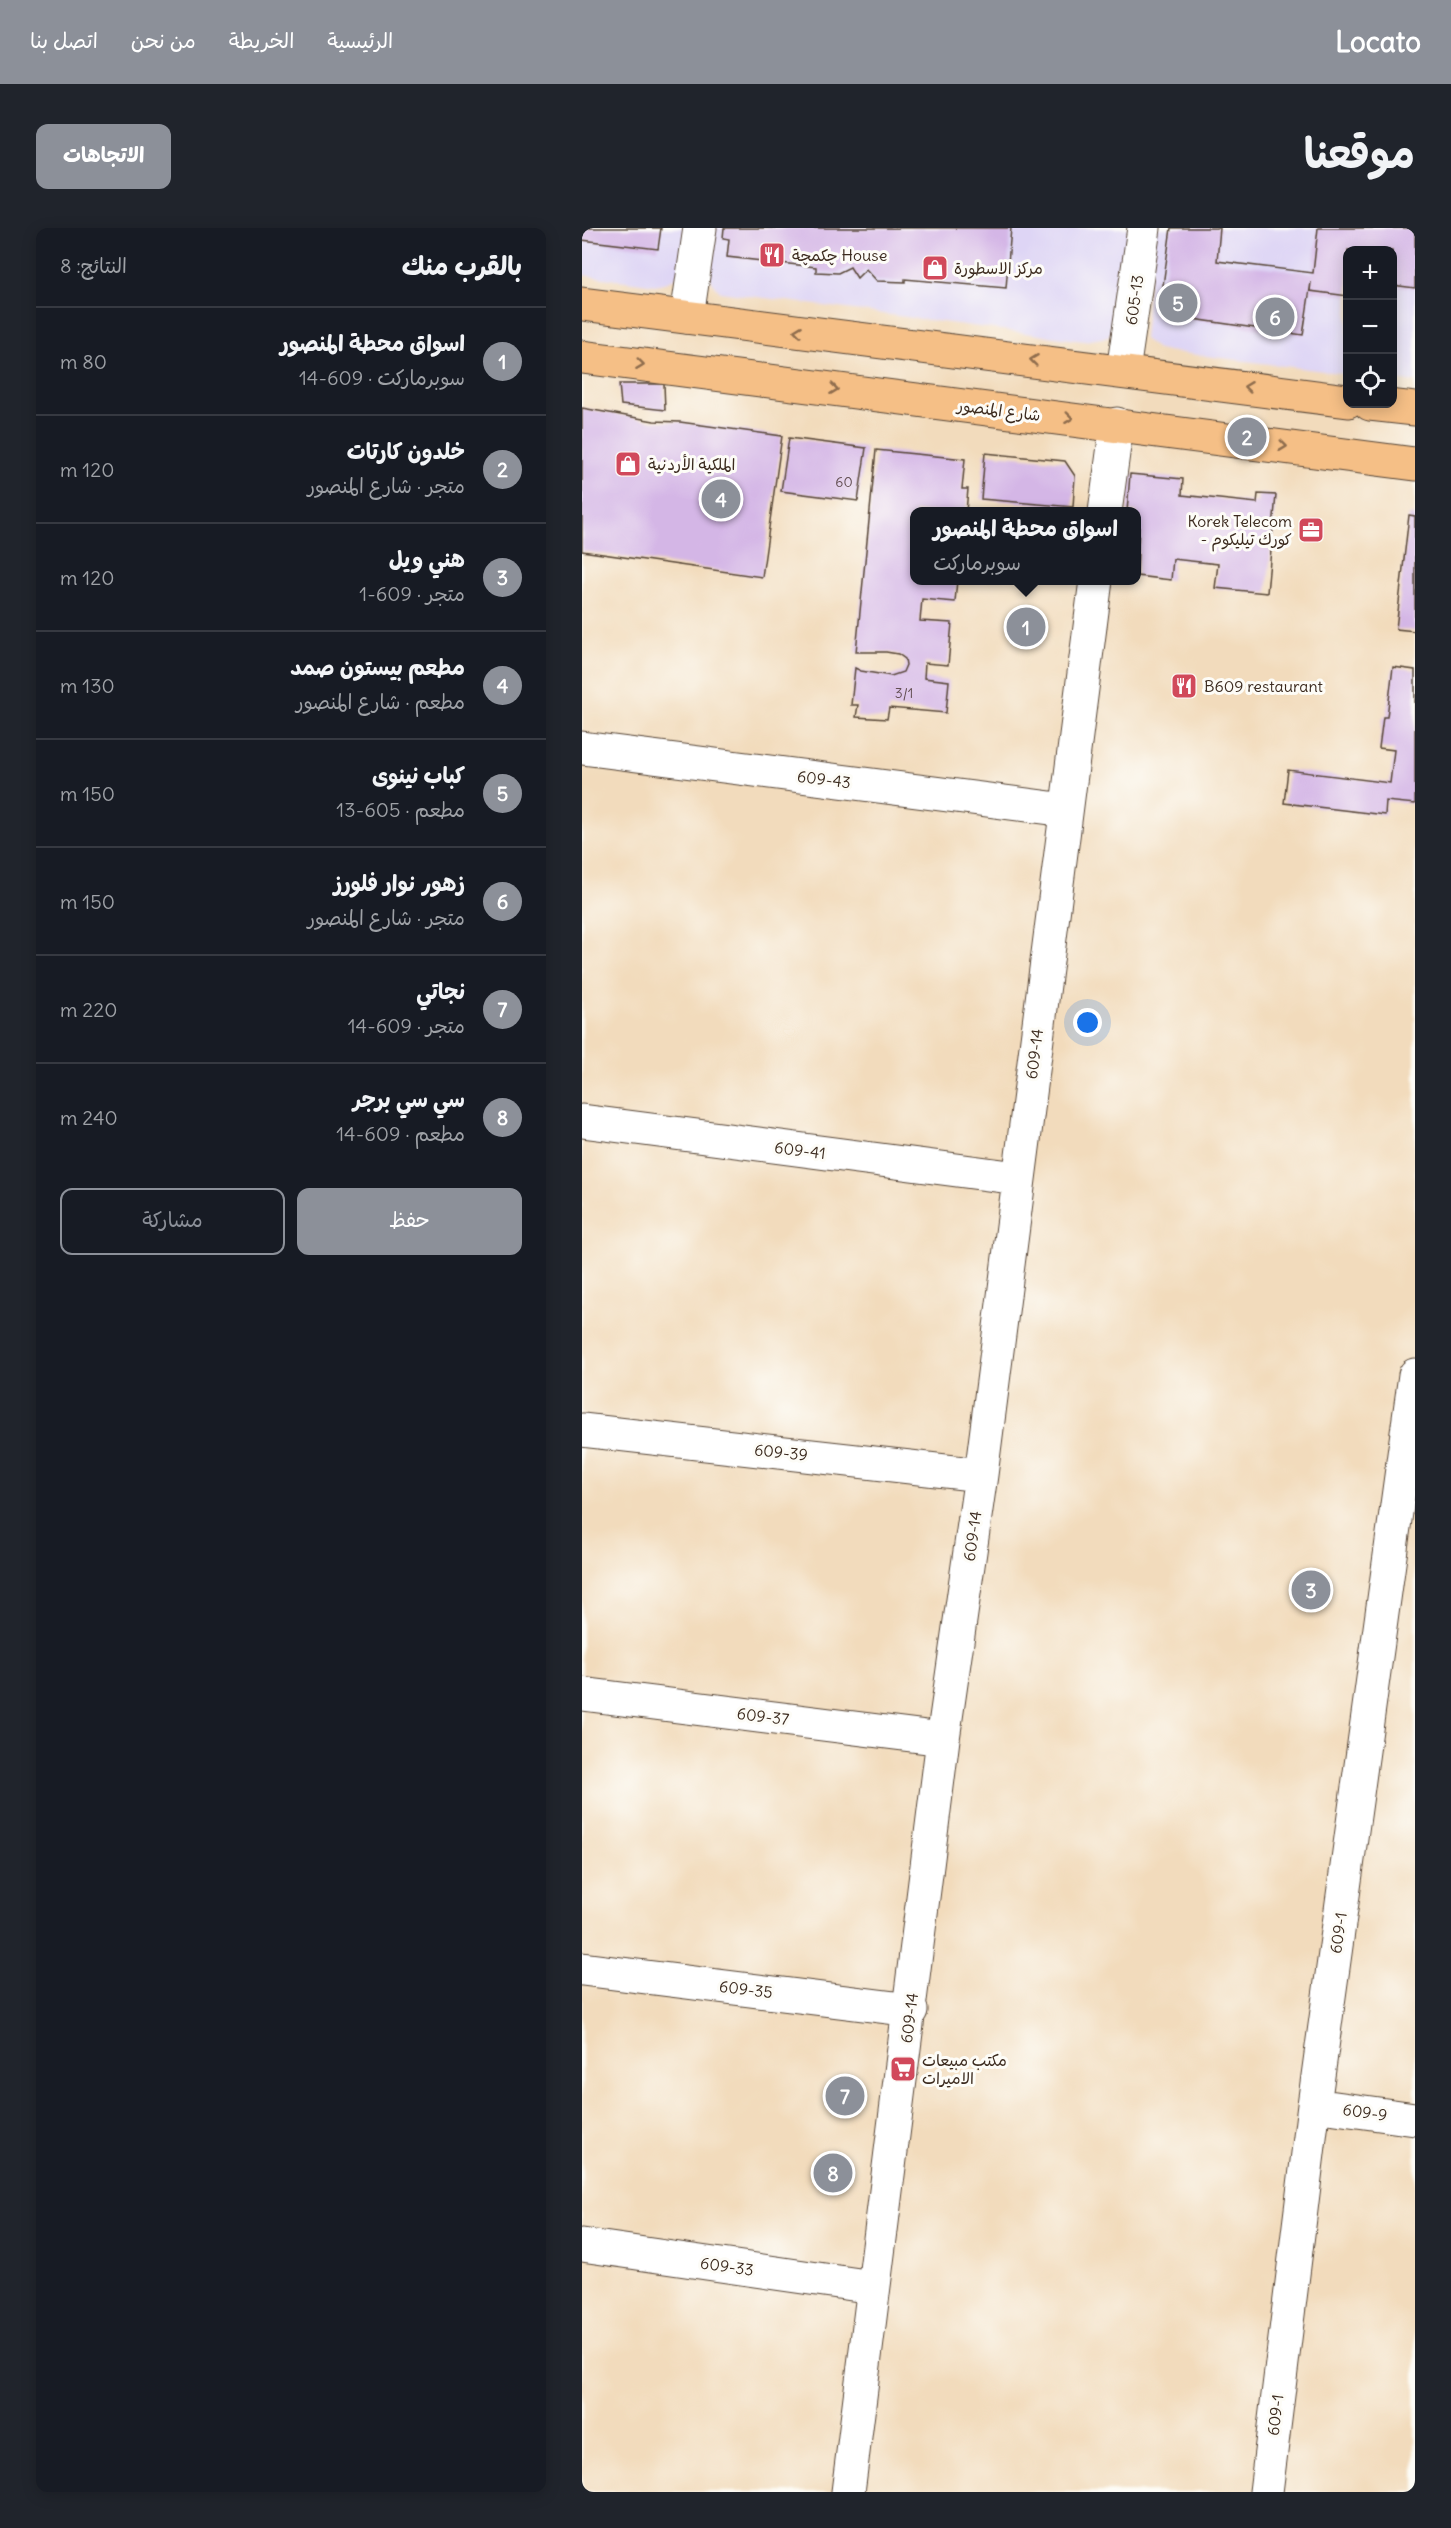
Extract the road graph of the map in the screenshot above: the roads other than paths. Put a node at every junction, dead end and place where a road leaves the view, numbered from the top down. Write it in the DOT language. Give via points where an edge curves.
graph roads {
  1 [pos="700,228"];
  2 [pos="1144,228"];
  3 [pos="582,304"];
  4 [pos="687,317"];
  5 [pos="582,357"];
  6 [pos="1123,371"];
  7 [pos="1343,399"];
  8 [pos="1397,408"];
  9 [pos="1415,410"];
  10 [pos="1117,424"];
  11 [pos="1415,464"];
  12 [pos="1106,507"];
  13 [pos="1095,585"];
  14 [pos="582,748"];
  15 [pos="1066,810"];
  16 [pos="582,1121"];
  17 [pos="1018,1178"];
  18 [pos="1415,1374"];
  19 [pos="582,1430"];
  20 [pos="981,1474"];
  21 [pos="582,1694"];
  22 [pos="943,1739"];
  23 [pos="582,1969"];
  24 [pos="910,2010"];
  25 [pos="1314,2105"];
  26 [pos="1415,2119"];
  27 [pos="582,2245"];
  28 [pos="873,2287"];
  29 [pos="848,2492"];
  30 [pos="1266,2492"];
  1 -- 4 [label="street"];
  2 -- 6 [label="street, 605-13"];
  3 -- 4 [label="main road"];
  6 -- 4 [label="main road, one-way"];
  5 -- 10 [label="main road, شارع المنصور, one-way"];
  7 -- 6 [label="main road, one-way"];
  8 -- 9 [label="main road"];
  10 -- 11 [label="main road, شارع المنصور, one-way"];
  10 -- 12 [label="street"];
  13 -- 15 [label="street, 609-14"];
  14 -- 15 [label="street, 609-43"];
  15 -- 17 [label="street, 609-14"];
  16 -- 17 [label="street, 609-41"];
  17 -- 20 [label="street, 609-14"];
  18 -- 25 [label="street, 609-1"];
  19 -- 20 [label="street, 609-39"];
  20 -- 22 [label="street, 609-14"];
  21 -- 22 [label="street, 609-37"];
  22 -- 24 [label="street, 609-14"];
  23 -- 24 [label="street, 609-35"];
  24 -- 28 [label="street, 609-14"];
  25 -- 26 [label="street, 609-9"];
  25 -- 30 [label="street, 609-1"];
  27 -- 28 [label="street, 609-33"];
  28 -- 29 [label="street, 609-14"];
}
